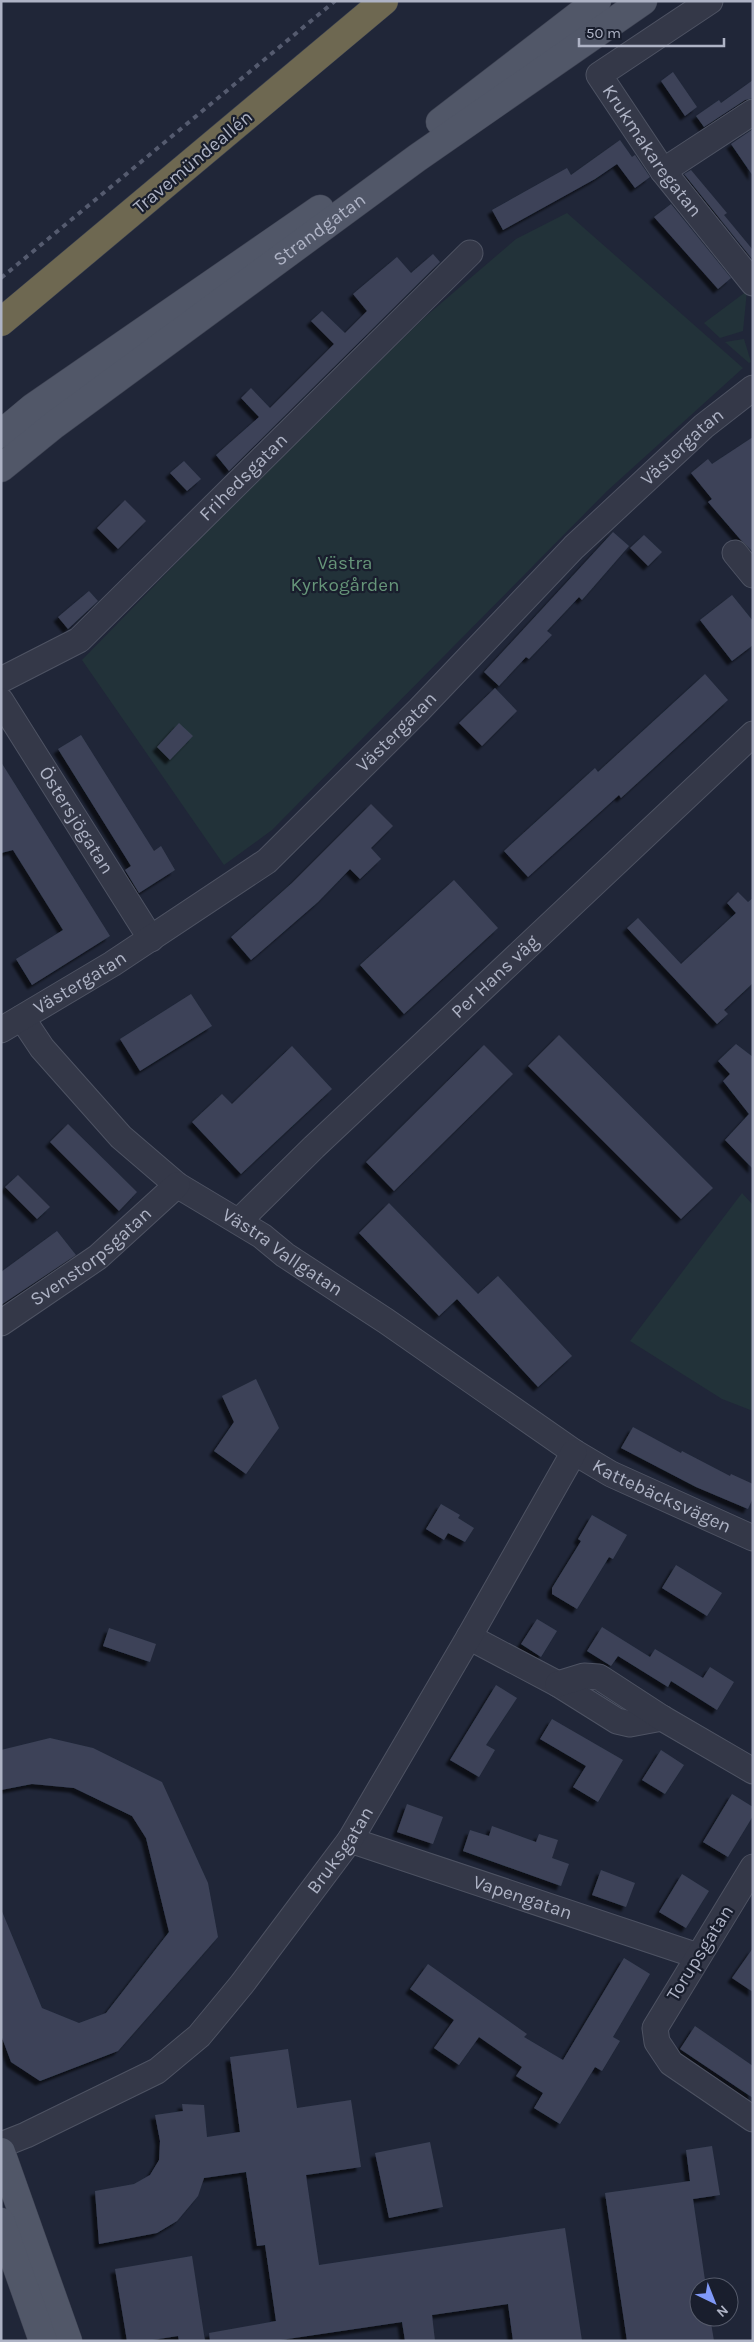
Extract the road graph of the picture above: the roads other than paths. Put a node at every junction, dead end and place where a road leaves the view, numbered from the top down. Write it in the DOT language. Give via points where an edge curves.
graph roads {
  1 [pos="384,1"];
  2 [pos="597,1"];
  3 [pos="643,1"];
  4 [pos="710,1"];
  5 [pos="753,112"];
  6 [pos="663,171"];
  7 [pos="470,253"];
  8 [pos="753,283"];
  9 [pos="1,322"];
  10 [pos="753,388"];
  11 [pos="1,434"];
  12 [pos="1,468"];
  13 [pos="735,553"];
  14 [pos="753,575"];
  15 [pos="1,680"];
  16 [pos="1,701"];
  17 [pos="753,734"];
  18 [pos="151,939"];
  19 [pos="12,1024"];
  20 [pos="177,1185"];
  21 [pos="240,1221"];
  22 [pos="1,1323"];
  23 [pos="574,1452"];
  24 [pos="753,1538"];
  25 [pos="469,1637"];
  26 [pos="753,1771"];
  27 [pos="350,1840"];
  28 [pos="749,1881"];
  29 [pos="698,1956"];
  30 [pos="753,2119"];
  31 [pos="1,2145"];
  32 [pos="1,2152"];
  33 [pos="1,2222"];
  34 [pos="43,2341"];
  35 [pos="68,2341"];
  1 -- 9 [label="highway, Travemündeallén"];
  2 -- 11 [label="main road, Strandgatan" via="410,146 32,408"];
  3 -- 12 [label="main road, Strandgatan" via="417,158 54,425"];
  4 -- 6 [label="street, Krukmakaregatan" via="600,75"];
  5 -- 6 [label="street"];
  6 -- 8 [label="street, Krukmakaregatan"];
  7 -- 15 [label="street, Frihedsgatan" via="80,640"];
  10 -- 18 [label="street, Västergatan" via="704,426 574,546 419,710 267,861"];
  13 -- 14 [label="street"];
  16 -- 18 [label="street, Östersjögatan"];
  17 -- 21 [label="street, Per Hans väg"];
  18 -- 19 [label="street, Västergatan"];
  19 -- 20 [label="street, Västra Vallgatan" via="42,1048 121,1137"];
  20 -- 21 [label="street, Västra Vallgatan"];
  20 -- 22 [label="street, Svenstorpsgatan" via="98,1257"];
  21 -- 23 [label="street, Västra Vallgatan"];
  23 -- 24 [label="street, Kattebäcksvägen" via="611,1474"];
  23 -- 25 [label="street, Bruksgatan"];
  25 -- 26 [label="street" via="558,1684 584,1676 599,1677"];
  25 -- 27 [label="street, Bruksgatan"];
  27 -- 29 [label="street, Vapengatan"];
  27 -- 31 [label="street, Bruksgatan" via="199,2036 157,2071"];
  28 -- 29 [label="street, Torupsgatan"];
  29 -- 30 [label="street, Torupsgatan" via="655,2028 657,2042 671,2062"];
  32 -- 35 [label="main road"];
  33 -- 34 [label="main road"];
}
